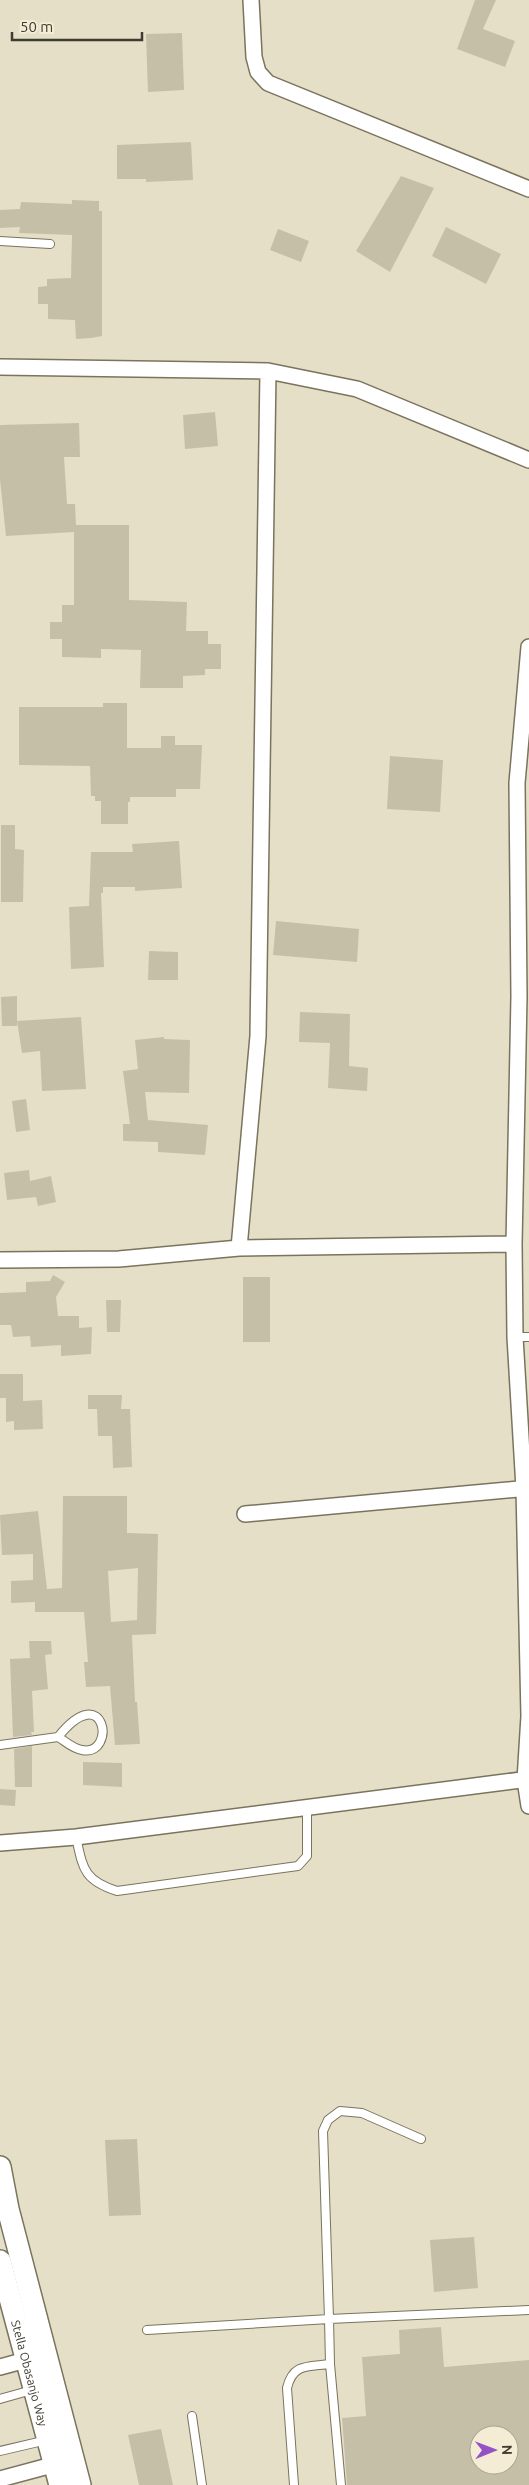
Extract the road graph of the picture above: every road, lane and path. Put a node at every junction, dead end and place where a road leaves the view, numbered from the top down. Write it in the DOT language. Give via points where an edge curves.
graph roads {
  1 [pos="251,0"];
  2 [pos="529,189"];
  3 [pos="0,242"];
  4 [pos="50,244"];
  5 [pos="0,367"];
  6 [pos="268,371"];
  7 [pos="529,460"];
  8 [pos="529,647"];
  9 [pos="514,1244"];
  10 [pos="239,1248"];
  11 [pos="0,1260"];
  12 [pos="522,1337"];
  13 [pos="526,1488"];
  14 [pos="245,1514"];
  15 [pos="58,1737"];
  16 [pos="0,1745"];
  17 [pos="527,1779"];
  18 [pos="529,1806"];
  19 [pos="308,1807"];
  20 [pos="76,1837"];
  21 [pos="0,1842"];
  22 [pos="421,2139"];
  23 [pos="0,2167"];
  24 [pos="0,2261"];
  25 [pos="529,2310"];
  26 [pos="329,2319"];
  27 [pos="146,2330"];
  28 [pos="26,2360"];
  29 [pos="330,2364"];
  30 [pos="0,2367"];
  31 [pos="34,2390"];
  32 [pos="0,2399"];
  33 [pos="192,2416"];
  34 [pos="48,2440"];
  35 [pos="0,2451"];
  36 [pos="56,2464"];
  37 [pos="0,2478"];
  38 [pos="60,2485"];
  39 [pos="80,2485"];
  40 [pos="202,2485"];
  41 [pos="294,2485"];
  42 [pos="341,2485"];
  1 -- 2 [label="street" via="254,57 258,72 268,83"];
  3 -- 4 [label="lane"];
  5 -- 6 [label="street"];
  6 -- 7 [label="street" via="357,389"];
  6 -- 10 [label="street" via="258,1036"];
  8 -- 9 [label="street" via="517,783 519,997"];
  9 -- 10 [label="street"];
  9 -- 12 [label="street"];
  10 -- 11 [label="street" via="119,1259"];
  12 -- 13 [label="street"];
  13 -- 14 [label="street"];
  13 -- 17 [label="street"];
  15 -- 15 [label="lane" via="72,1720 82,1714 88,1713 101,1722 103,1736 99,1744 86,1751"];
  15 -- 16 [label="lane"];
  17 -- 18 [label="street"];
  17 -- 19 [label="street"];
  19 -- 20 [label="street"];
  19 -- 20 [label="lane" via="307,1856 298,1866 116,1890 99,1885 84,1871"];
  20 -- 21 [label="street"];
  22 -- 26 [label="lane" via="362,2113 340,2111 328,2120 323,2131"];
  23 -- 39 [label="street"];
  24 -- 28 [label="street, Stella Obasanjo Way"];
  25 -- 26 [label="lane"];
  26 -- 27 [label="lane"];
  26 -- 29 [label="lane"];
  28 -- 30 [label="street"];
  28 -- 31 [label="street, Stella Obasanjo Way"];
  29 -- 41 [label="lane" via="297,2368 290,2376 287,2388"];
  29 -- 42 [label="lane"];
  31 -- 32 [label="lane"];
  31 -- 34 [label="street, Stella Obasanjo Way"];
  33 -- 40 [label="lane"];
  34 -- 35 [label="lane"];
  34 -- 36 [label="street, Stella Obasanjo Way"];
  36 -- 37 [label="street"];
  36 -- 38 [label="street, Stella Obasanjo Way"];
}
